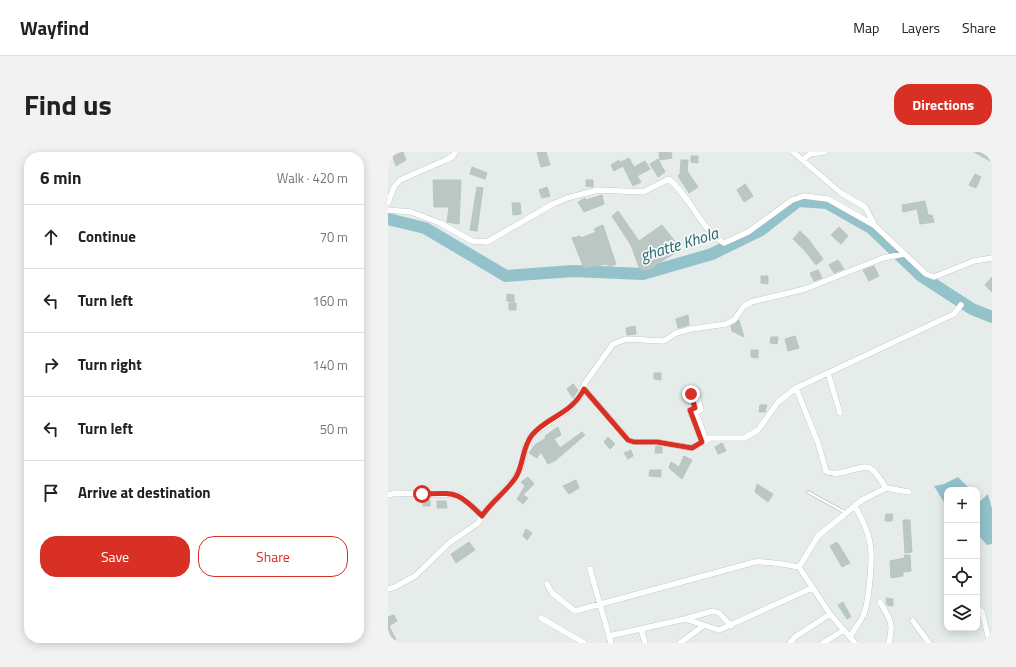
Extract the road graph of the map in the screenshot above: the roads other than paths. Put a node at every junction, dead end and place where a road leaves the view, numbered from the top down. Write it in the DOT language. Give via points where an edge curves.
graph roads {
  1 [pos="455,152"];
  2 [pos="793,152"];
  3 [pos="825,152"];
  4 [pos="803,160"];
  5 [pos="388,203"];
  6 [pos="388,210"];
  7 [pos="874,225"];
  8 [pos="904,254"];
  9 [pos="992,258"];
  10 [pos="961,305"];
  11 [pos="828,373"];
  12 [pos="796,388"];
  13 [pos="584,389"];
  14 [pos="840,413"];
  15 [pos="704,441"];
  16 [pos="886,488"];
  17 [pos="808,492"];
  18 [pos="909,492"];
  19 [pos="388,495"];
  20 [pos="855,506"];
  21 [pos="847,513"];
  22 [pos="482,516"];
  23 [pos="799,567"];
  24 [pos="590,569"];
  25 [pos="547,584"];
  26 [pos="812,588"];
  27 [pos="388,589"];
  28 [pos="880,602"];
  29 [pos="599,604"];
  30 [pos="980,610"];
  31 [pos="830,614"];
  32 [pos="541,618"];
  33 [pos="685,619"];
  34 [pos="913,621"];
  35 [pos="703,626"];
  36 [pos="731,626"];
  37 [pos="641,629"];
  38 [pos="844,630"];
  39 [pos="609,636"];
  40 [pos="850,637"];
  41 [pos="584,643"];
  42 [pos="611,643"];
  43 [pos="645,643"];
  44 [pos="680,643"];
  45 [pos="790,643"];
  46 [pos="823,643"];
  47 [pos="855,643"];
  48 [pos="889,643"];
  49 [pos="929,643"];
  50 [pos="990,643"];
  1 -- 5 [label="street" via="446,160 400,180 394,187"];
  2 -- 4 [label="street"];
  3 -- 4 [label="street" via="810,154"];
  4 -- 7 [label="street" via="841,193 865,207"];
  6 -- 7 [label="street" via="411,212 440,223 472,241 487,242 567,198 598,190 643,192 669,179 680,188 712,236 724,244 748,232 792,200 804,196 828,198"];
  7 -- 8 [label="street"];
  8 -- 9 [label="street" via="934,278 974,260"];
  8 -- 13 [label="street" via="883,258 805,289 751,302 744,306 734,320 726,324 676,333 664,341 620,340 613,344 598,364 585,383"];
  10 -- 11 [label="street" via="954,314"];
  11 -- 12 [label="street"];
  11 -- 14 [label="street"];
  12 -- 15 [label="street" via="778,402 764,423 750,435 744,438"];
  12 -- 16 [label="street" via="826,471 830,474 867,467 872,469"];
  13 -- 15 [label="street" via="628,440 657,442 684,448 692,448"];
  13 -- 22 [label="street" via="569,409 534,433 527,441 521,467 515,478"];
  15 -- 15 [label="street" via="696,413 701,410 696,392 691,394 695,408 690,410"];
  16 -- 18 [label="street"];
  16 -- 20 [label="street"];
  17 -- 21 [label="lane"];
  19 -- 22 [label="street" via="457,495 465,499"];
  20 -- 21 [label="street"];
  20 -- 40 [label="street" via="870,542 872,560 865,609"];
  21 -- 23 [label="street" via="818,536"];
  22 -- 27 [label="street" via="472,528 449,543 415,576"];
  23 -- 26 [label="street"];
  23 -- 29 [label="street" via="766,561 755,562"];
  24 -- 29 [label="street"];
  25 -- 29 [label="street" via="552,593 575,611"];
  26 -- 31 [label="street"];
  26 -- 36 [label="street"];
  28 -- 48 [label="street" via="893,628"];
  29 -- 39 [label="street"];
  30 -- 50 [label="street"];
  31 -- 38 [label="street"];
  31 -- 45 [label="street"];
  32 -- 41 [label="street"];
  33 -- 35 [label="street"];
  33 -- 36 [label="street" via="713,611 719,613"];
  33 -- 37 [label="street"];
  34 -- 49 [label="street"];
  35 -- 36 [label="street" via="719,630"];
  35 -- 44 [label="street"];
  37 -- 39 [label="street"];
  37 -- 43 [label="street"];
  38 -- 40 [label="street"];
  38 -- 46 [label="street"];
  39 -- 42 [label="street"];
  40 -- 47 [label="street"];
}
